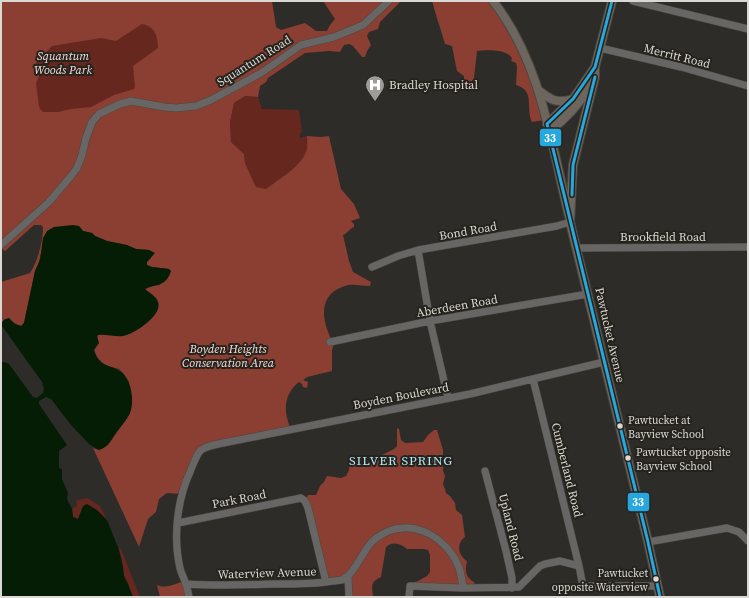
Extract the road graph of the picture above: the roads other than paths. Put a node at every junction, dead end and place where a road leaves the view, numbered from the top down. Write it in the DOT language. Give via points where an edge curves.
graph roads {
  1 [pos="389,1"];
  2 [pos="493,1"];
  3 [pos="612,1"];
  4 [pos="633,1"];
  5 [pos="748,29"];
  6 [pos="600,48"];
  7 [pos="595,67"];
  8 [pos="595,77"];
  9 [pos="748,86"];
  10 [pos="538,90"];
  11 [pos="573,99"];
  12 [pos="548,128"];
  13 [pos="570,222"];
  14 [pos="1,245"];
  15 [pos="748,247"];
  16 [pos="577,248"];
  17 [pos="418,250"];
  18 [pos="372,267"];
  19 [pos="588,294"];
  20 [pos="430,321"];
  21 [pos="330,342"];
  22 [pos="604,362"];
  23 [pos="533,379"];
  24 [pos="448,398"];
  25 [pos="485,471"];
  26 [pos="178,523"];
  27 [pos="748,541"];
  28 [pos="648,542"];
  29 [pos="579,566"];
  30 [pos="348,577"];
  31 [pos="326,582"];
  32 [pos="186,584"];
  33 [pos="657,586"];
  34 [pos="463,588"];
  35 [pos="512,588"];
  36 [pos="189,597"];
  37 [pos="349,597"];
  38 [pos="409,597"];
  39 [pos="660,597"];
  1 -- 14 [label="street, Squantum Road" via="363,25 334,37 301,45 261,72 196,106 176,108 131,101 99,114 92,122 77,168 49,202"];
  2 -- 10 [label="main road" via="520,45"];
  3 -- 6 [label="main road, Pawtucket Avenue"];
  4 -- 5 [label="street"];
  6 -- 7 [label="main road, Pawtucket Avenue"];
  6 -- 9 [label="street, Merritt Road"];
  7 -- 8 [label="main road, Pawtucket Avenue"];
  7 -- 11 [label="main road, Pawtucket Avenue"];
  8 -- 12 [label="main road, Pawtucket Avenue" via="582,100 567,117"];
  8 -- 13 [label="main road, Pawtucket Avenue" via="573,165"];
  10 -- 11 [label="main road" via="555,101"];
  10 -- 12 [label="main road"];
  11 -- 12 [label="main road, Pawtucket Avenue"];
  12 -- 13 [label="main road"];
  13 -- 16 [label="main road, Pawtucket Avenue"];
  13 -- 17 [label="street, Bond Road"];
  15 -- 16 [label="street, Brookfield Road"];
  16 -- 19 [label="main road, Pawtucket Avenue"];
  17 -- 18 [label="street, Bond Road"];
  17 -- 20 [label="street"];
  19 -- 20 [label="street, Aberdeen Road"];
  19 -- 22 [label="main road, Pawtucket Avenue"];
  20 -- 21 [label="street, Aberdeen Road"];
  20 -- 24 [label="street"];
  22 -- 23 [label="street, Boyden Boulevard"];
  22 -- 28 [label="main road, Pawtucket Avenue"];
  23 -- 24 [label="street, Boyden Boulevard"];
  23 -- 29 [label="street, Cumberland Road"];
  24 -- 26 [label="street, Boyden Boulevard" via="201,450 181,492"];
  25 -- 35 [label="street, Upland Road" via="506,551"];
  26 -- 31 [label="street, Park Road" via="301,498 305,500"];
  26 -- 32 [label="street" via="178,554"];
  27 -- 28 [label="street" via="739,532 727,528"];
  28 -- 33 [label="main road, Pawtucket Avenue"];
  29 -- 33 [label="street" via="584,586"];
  29 -- 35 [label="street" via="560,561 545,564 519,587"];
  30 -- 31 [label="street, Waterview Avenue"];
  30 -- 34 [label="street" via="375,539 394,529 413,528 423,530 443,542 458,566"];
  30 -- 37 [label="street"];
  31 -- 32 [label="street, Waterview Avenue"];
  32 -- 36 [label="street"];
  33 -- 39 [label="main road, Pawtucket Avenue"];
  34 -- 35 [label="street"];
  34 -- 38 [label="street" via="410,586"];
}
